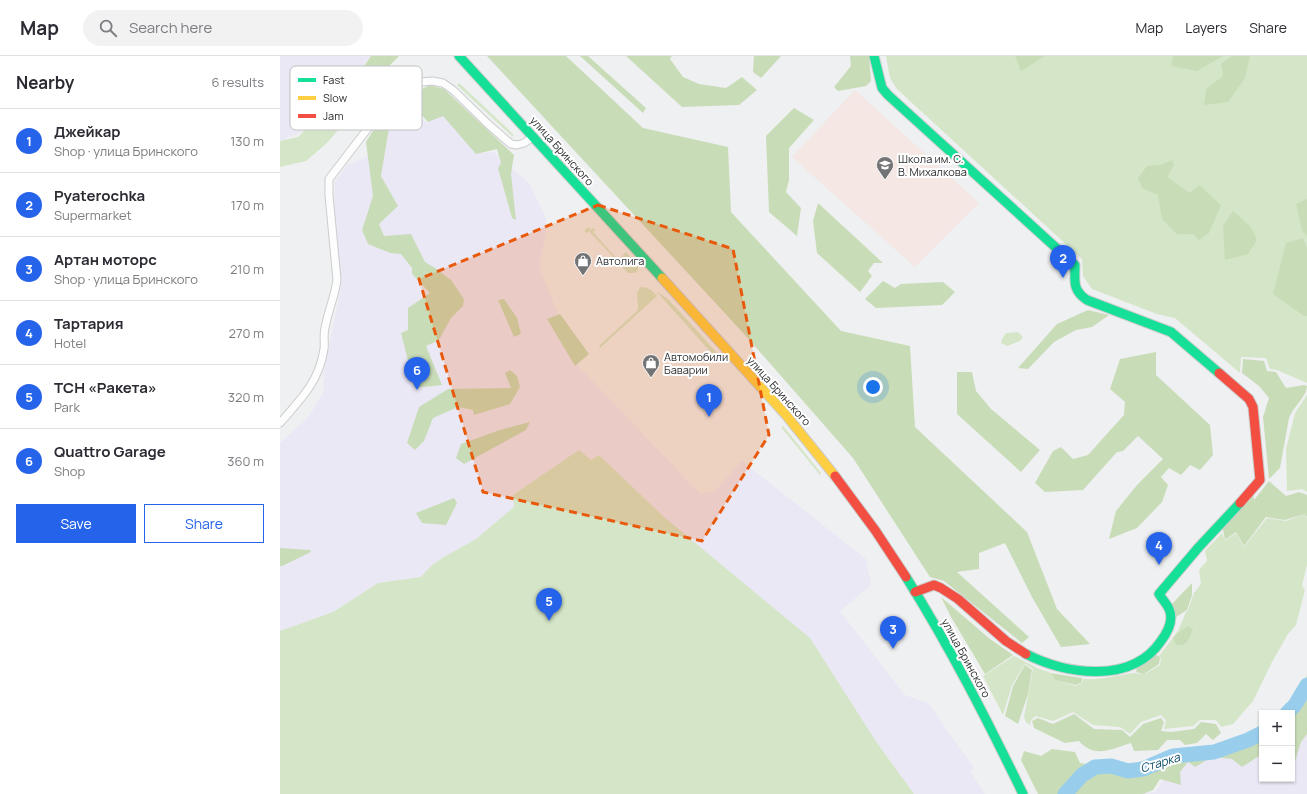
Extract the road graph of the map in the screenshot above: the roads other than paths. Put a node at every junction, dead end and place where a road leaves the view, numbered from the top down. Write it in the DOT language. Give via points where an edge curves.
graph roads {
  1 [pos="459,56"];
  2 [pos="874,56"];
  3 [pos="422,82"];
  4 [pos="367,130"];
  5 [pos="532,137"];
  6 [pos="280,422"];
  7 [pos="915,592"];
  8 [pos="1021,791"];
  1 -- 5 [label="street, улица Бринского"];
  2 -- 7 [label="street" via="882,88 888,95 1075,265 1075,288 1081,296 1171,332 1252,403 1260,480 1159,594 1169,610 1168,630 1149,655 1130,666 1091,672 1053,665 1020,650 946,590 934,585"];
  3 -- 5 [label="street" via="443,83 511,144 516,146"];
  4 -- 6 [label="street" via="329,179 337,280 325,327 324,348 320,367 312,384"];
  5 -- 7 [label="street, улица Бринского" via="822,458 874,529"];
  7 -- 8 [label="street, улица Бринского" via="963,675"];
}
